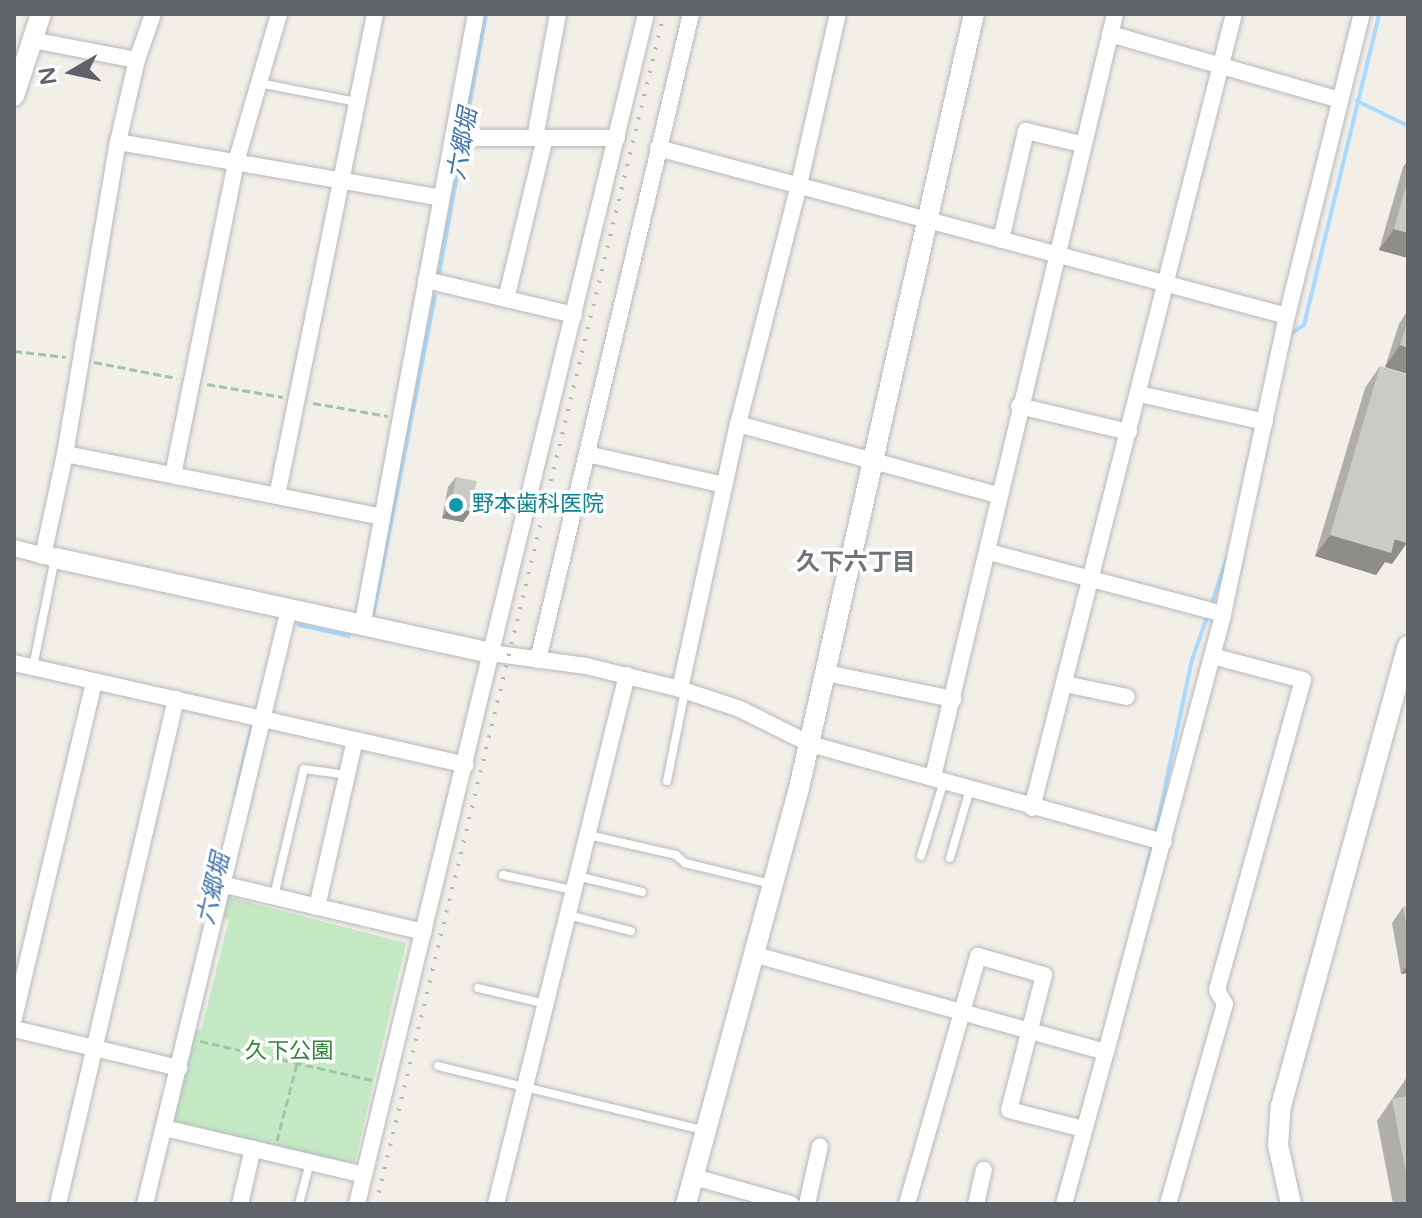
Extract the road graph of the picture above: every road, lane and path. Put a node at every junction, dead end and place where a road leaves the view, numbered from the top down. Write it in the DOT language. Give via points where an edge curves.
graph roads {
  1 [pos="41,14"];
  2 [pos="153,14"];
  3 [pos="279,14"];
  4 [pos="375,14"];
  5 [pos="476,14"];
  6 [pos="558,14"];
  7 [pos="646,14"];
  8 [pos="691,14"];
  9 [pos="838,14"];
  10 [pos="974,14"];
  11 [pos="1115,14"];
  12 [pos="1234,14"];
  13 [pos="1362,14"];
  14 [pos="1110,34"];
  15 [pos="32,40"];
  16 [pos="137,60"];
  17 [pos="1219,66"];
  18 [pos="258,83"];
  19 [pos="14,96"];
  20 [pos="1340,100"];
  21 [pos="357,102"];
  22 [pos="453,138"];
  23 [pos="540,138"];
  24 [pos="617,138"];
  25 [pos="118,142"];
  26 [pos="1082,144"];
  27 [pos="658,148"];
  28 [pos="236,162"];
  29 [pos="342,181"];
  30 [pos="799,185"];
  31 [pos="441,198"];
  32 [pos="929,221"];
  33 [pos="1001,240"];
  34 [pos="1055,254"];
  35 [pos="426,280"];
  36 [pos="1166,286"];
  37 [pos="506,299"];
  38 [pos="574,315"];
  39 [pos="1287,316"];
  40 [pos="14,351"];
  41 [pos="74,358"];
  42 [pos="87,361"];
  43 [pos="184,379"];
  44 [pos="200,383"];
  45 [pos="1139,394"];
  46 [pos="290,398"];
  47 [pos="305,402"];
  48 [pos="1019,406"];
  49 [pos="392,417"];
  50 [pos="1265,422"];
  51 [pos="738,424"];
  52 [pos="1129,432"];
  53 [pos="65,454"];
  54 [pos="587,454"];
  55 [pos="874,463"];
  56 [pos="173,475"];
  57 [pos="725,485"];
  58 [pos="998,495"];
  59 [pos="277,496"];
  60 [pos="382,517"];
  61 [pos="14,548"];
  62 [pos="989,552"];
  63 [pos="49,557"];
  64 [pos="1093,578"];
  65 [pos="289,609"];
  66 [pos="1223,614"];
  67 [pos="362,627"];
  68 [pos="1408,646"];
  69 [pos="491,653"];
  70 [pos="1212,656"];
  71 [pos="538,660"];
  72 [pos="14,663"];
  73 [pos="33,668"];
  74 [pos="826,673"];
  75 [pos="627,675"];
  76 [pos="94,681"];
  77 [pos="1065,684"];
  78 [pos="683,690"];
  79 [pos="1127,697"];
  80 [pos="176,699"];
  81 [pos="953,699"];
  82 [pos="265,718"];
  83 [pos="355,740"];
  84 [pos="810,744"];
  85 [pos="466,765"];
  86 [pos="347,775"];
  87 [pos="939,779"];
  88 [pos="667,781"];
  89 [pos="970,788"];
  90 [pos="1032,808"];
  91 [pos="588,834"];
  92 [pos="1164,842"];
  93 [pos="921,856"];
  94 [pos="950,858"];
  95 [pos="503,875"];
  96 [pos="576,883"];
  97 [pos="225,885"];
  98 [pos="776,885"];
  99 [pos="642,892"];
  100 [pos="274,897"];
  101 [pos="317,907"];
  102 [pos="568,915"];
  103 [pos="631,931"];
  104 [pos="424,932"];
  105 [pos="756,955"];
  106 [pos="478,988"];
  107 [pos="546,1004"];
  108 [pos="960,1012"];
  109 [pos="14,1018"];
  110 [pos="14,1029"];
  111 [pos="1028,1031"];
  112 [pos="193,1040"];
  113 [pos="96,1048"];
  114 [pos="1106,1052"];
  115 [pos="297,1063"];
  116 [pos="438,1066"];
  117 [pos="179,1068"];
  118 [pos="378,1081"];
  119 [pos="525,1090"];
  120 [pos="164,1128"];
  121 [pos="1084,1129"];
  122 [pos="707,1131"];
  123 [pos="279,1135"];
  124 [pos="820,1146"];
  125 [pos="253,1148"];
  126 [pos="310,1161"];
  127 [pos="984,1170"];
  128 [pos="364,1175"];
  129 [pos="694,1177"];
  130 [pos="58,1204"];
  131 [pos="145,1204"];
  132 [pos="240,1204"];
  133 [pos="299,1204"];
  134 [pos="357,1204"];
  135 [pos="496,1204"];
  136 [pos="686,1204"];
  137 [pos="791,1204"];
  138 [pos="807,1204"];
  139 [pos="907,1204"];
  140 [pos="976,1204"];
  141 [pos="1064,1204"];
  142 [pos="1168,1204"];
  143 [pos="1291,1204"];
  1 -- 15 [label="street"];
  2 -- 16 [label="street"];
  3 -- 18 [label="street"];
  4 -- 21 [label="street"];
  5 -- 22 [label="street"];
  6 -- 23 [label="street"];
  7 -- 24 [label="street"];
  8 -- 27 [label="street"];
  9 -- 30 [label="street"];
  10 -- 32 [label="street"];
  11 -- 14 [label="street"];
  12 -- 17 [label="street"];
  13 -- 20 [label="street"];
  14 -- 17 [label="street"];
  14 -- 26 [label="street"];
  15 -- 16 [label="street"];
  15 -- 19 [label="street"];
  16 -- 25 [label="street"];
  17 -- 20 [label="street"];
  17 -- 36 [label="street"];
  18 -- 21 [label="lane"];
  18 -- 28 [label="street"];
  20 -- 39 [label="street"];
  21 -- 29 [label="street"];
  22 -- 23 [label="street"];
  22 -- 31 [label="street"];
  23 -- 24 [label="street"];
  23 -- 37 [label="street"];
  24 -- 38 [label="street"];
  25 -- 28 [label="street"];
  25 -- 53 [label="street"];
  26 -- 33 [label="street" via="1026,131"];
  26 -- 34 [label="street"];
  27 -- 30 [label="street"];
  27 -- 54 [label="street"];
  28 -- 29 [label="street"];
  28 -- 56 [label="street"];
  29 -- 31 [label="street"];
  29 -- 59 [label="street"];
  30 -- 32 [label="street"];
  30 -- 51 [label="street"];
  31 -- 35 [label="street"];
  32 -- 33 [label="street"];
  32 -- 55 [label="street"];
  33 -- 34 [label="street"];
  34 -- 36 [label="street"];
  34 -- 48 [label="street"];
  35 -- 37 [label="street"];
  35 -- 60 [label="street"];
  36 -- 39 [label="street"];
  36 -- 45 [label="street"];
  37 -- 38 [label="street"];
  38 -- 69 [label="street"];
  39 -- 50 [label="street"];
  40 -- 41 [label="path"];
  42 -- 43 [label="path"];
  44 -- 46 [label="path"];
  45 -- 50 [label="street"];
  45 -- 52 [label="street"];
  47 -- 49 [label="path"];
  48 -- 52 [label="street"];
  48 -- 58 [label="street"];
  50 -- 66 [label="street"];
  51 -- 55 [label="street"];
  51 -- 57 [label="street"];
  52 -- 64 [label="street"];
  53 -- 56 [label="street"];
  53 -- 63 [label="street"];
  54 -- 57 [label="street"];
  54 -- 71 [label="street"];
  55 -- 58 [label="street"];
  55 -- 74 [label="street"];
  56 -- 59 [label="street"];
  57 -- 78 [label="street"];
  58 -- 62 [label="street"];
  59 -- 60 [label="street"];
  60 -- 67 [label="street"];
  61 -- 63 [label="street"];
  62 -- 64 [label="street"];
  62 -- 81 [label="street"];
  63 -- 65 [label="street"];
  63 -- 73 [label="lane"];
  64 -- 66 [label="street"];
  64 -- 77 [label="street"];
  65 -- 67 [label="street"];
  65 -- 82 [label="street"];
  66 -- 70 [label="street"];
  67 -- 69 [label="street"];
  68 -- 143 [label="street" via="1281,1106 1278,1145"];
  69 -- 71 [label="street"];
  69 -- 85 [label="street"];
  70 -- 92 [label="street"];
  70 -- 142 [label="street" via="1303,680 1217,990 1225,1004"];
  71 -- 75 [label="street"];
  72 -- 73 [label="street"];
  73 -- 76 [label="street"];
  74 -- 81 [label="street"];
  74 -- 84 [label="street"];
  75 -- 78 [label="street"];
  75 -- 91 [label="street"];
  76 -- 80 [label="street"];
  76 -- 109 [label="street"];
  77 -- 79 [label="street"];
  77 -- 90 [label="street"];
  78 -- 84 [label="street" via="740,709"];
  78 -- 88 [label="lane"];
  80 -- 82 [label="street"];
  80 -- 113 [label="street"];
  81 -- 87 [label="street"];
  82 -- 83 [label="street"];
  82 -- 97 [label="street"];
  83 -- 85 [label="street"];
  83 -- 86 [label="street"];
  84 -- 87 [label="street"];
  84 -- 98 [label="street"];
  85 -- 104 [label="street"];
  86 -- 100 [label="lane" via="304,769"];
  86 -- 101 [label="street"];
  87 -- 89 [label="street"];
  87 -- 93 [label="lane"];
  89 -- 90 [label="street"];
  89 -- 94 [label="lane"];
  90 -- 92 [label="street"];
  91 -- 96 [label="street"];
  91 -- 98 [label="lane"];
  92 -- 114 [label="street"];
  95 -- 96 [label="lane"];
  96 -- 99 [label="lane"];
  96 -- 102 [label="street"];
  97 -- 100 [label="street"];
  97 -- 117 [label="street"];
  98 -- 105 [label="street"];
  100 -- 101 [label="street"];
  101 -- 104 [label="street"];
  102 -- 103 [label="lane"];
  102 -- 107 [label="street"];
  104 -- 128 [label="street"];
  105 -- 108 [label="street"];
  105 -- 122 [label="street"];
  106 -- 107 [label="lane"];
  107 -- 119 [label="street"];
  108 -- 111 [label="street"];
  108 -- 111 [label="street" via="978,956 1044,975"];
  108 -- 139 [label="street"];
  110 -- 113 [label="street"];
  111 -- 114 [label="street"];
  111 -- 121 [label="street" via="1009,1110"];
  112 -- 115 [label="path"];
  113 -- 117 [label="street"];
  113 -- 130 [label="street"];
  114 -- 121 [label="street"];
  115 -- 118 [label="path"];
  115 -- 123 [label="path"];
  116 -- 119 [label="lane"];
  117 -- 120 [label="street"];
  119 -- 122 [label="lane"];
  119 -- 135 [label="street"];
  120 -- 125 [label="street"];
  120 -- 131 [label="street"];
  121 -- 141 [label="street"];
  122 -- 129 [label="street"];
  124 -- 138 [label="street"];
  125 -- 126 [label="street"];
  125 -- 132 [label="street"];
  126 -- 128 [label="street"];
  126 -- 133 [label="lane"];
  127 -- 140 [label="street"];
  128 -- 134 [label="street"];
  129 -- 136 [label="street"];
  129 -- 137 [label="street"];
}
